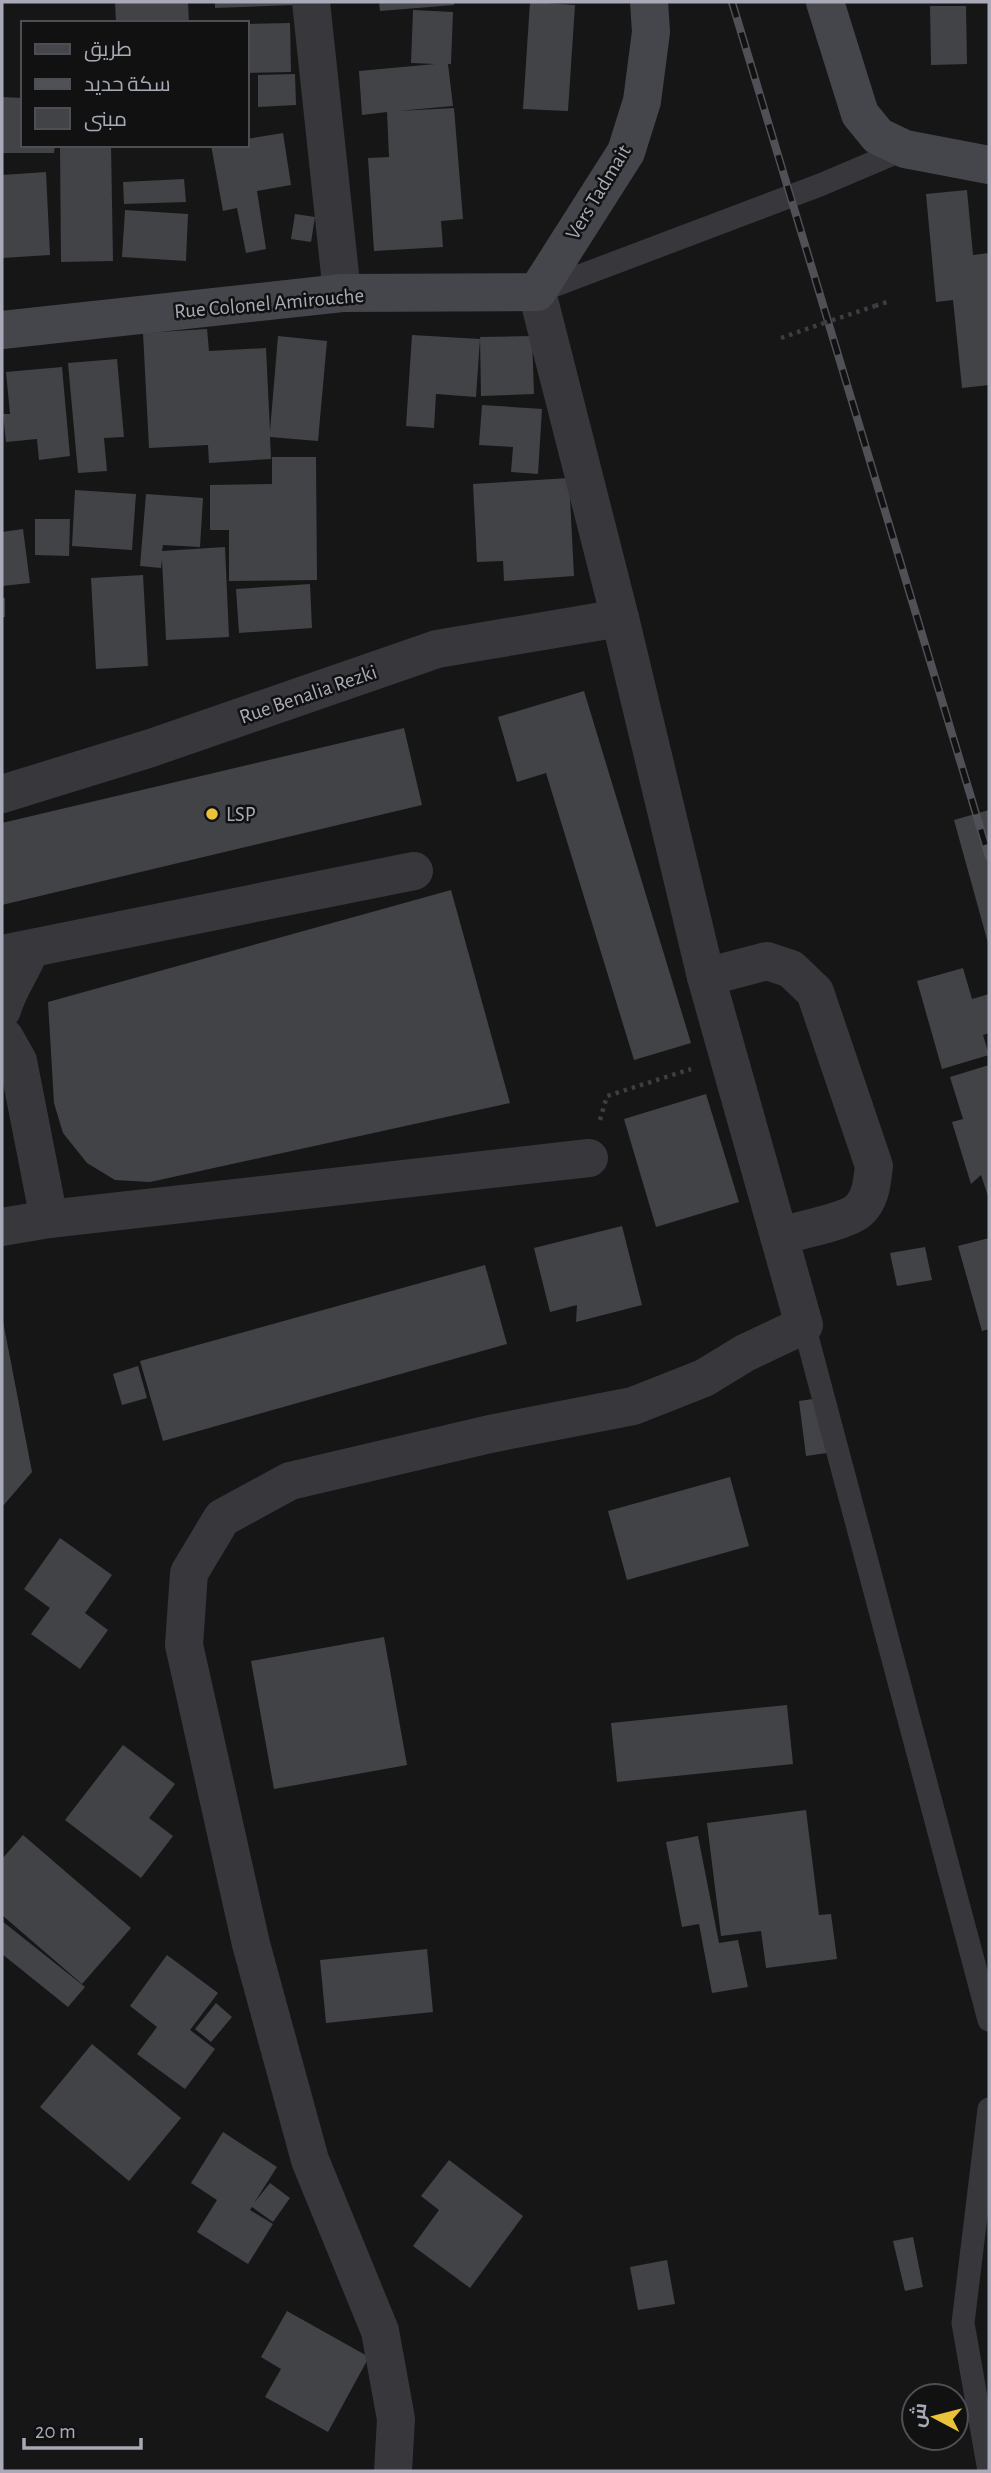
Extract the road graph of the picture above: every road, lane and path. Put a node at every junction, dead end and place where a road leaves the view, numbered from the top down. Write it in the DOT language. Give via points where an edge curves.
graph roads {
  1 [pos="311,2"];
  2 [pos="649,2"];
  3 [pos="825,2"];
  4 [pos="905,149"];
  5 [pos="989,164"];
  6 [pos="537,292"];
  7 [pos="342,293"];
  8 [pos="890,301"];
  9 [pos="2,330"];
  10 [pos="781,338"];
  11 [pos="620,618"];
  12 [pos="2,794"];
  13 [pos="414,871"];
  14 [pos="16,951"];
  15 [pos="706,977"];
  16 [pos="3,1027"];
  17 [pos="729,1057"];
  18 [pos="607,1096"];
  19 [pos="589,1158"];
  20 [pos="49,1219"];
  21 [pos="2,1227"];
  22 [pos="779,1236"];
  23 [pos="804,1325"];
  24 [pos="989,2020"];
  25 [pos="989,2109"];
  26 [pos="393,2471"];
  27 [pos="989,2471"];
  1 -- 7 [label="street"];
  2 -- 6 [label="main road, Vers Tadmait" via="651,32 642,101 626,152"];
  3 -- 4 [label="main road" via="860,114 878,136"];
  4 -- 5 [label="main road"];
  4 -- 6 [label="lane"];
  6 -- 7 [label="main road, Rue Colonel Amirouche"];
  6 -- 11 [label="street"];
  7 -- 9 [label="main road, Rue Colonel Amirouche"];
  8 -- 10 [label="path, bridge"];
  11 -- 12 [label="street, Rue Benalia Rezki" via="437,649"];
  11 -- 15 [label="street"];
  13 -- 14 [label="street"];
  14 -- 16 [label="street" via="22,971 6,995"];
  15 -- 17 [label="street"];
  15 -- 22 [label="street" via="766,961 791,969 815,992 874,1166 871,1191 857,1212"];
  16 -- 20 [label="street" via="18,1061"];
  17 -- 18 [label="path"];
  17 -- 22 [label="street"];
  19 -- 20 [label="street"];
  20 -- 21 [label="street"];
  22 -- 23 [label="street"];
  23 -- 24 [label="lane"];
  23 -- 26 [label="street" via="704,1378 633,1406 290,1481 222,1518 189,1573 184,1645 248,1930 310,2160 380,2331 396,2419"];
  25 -- 27 [label="lane" via="963,2323"];
}
